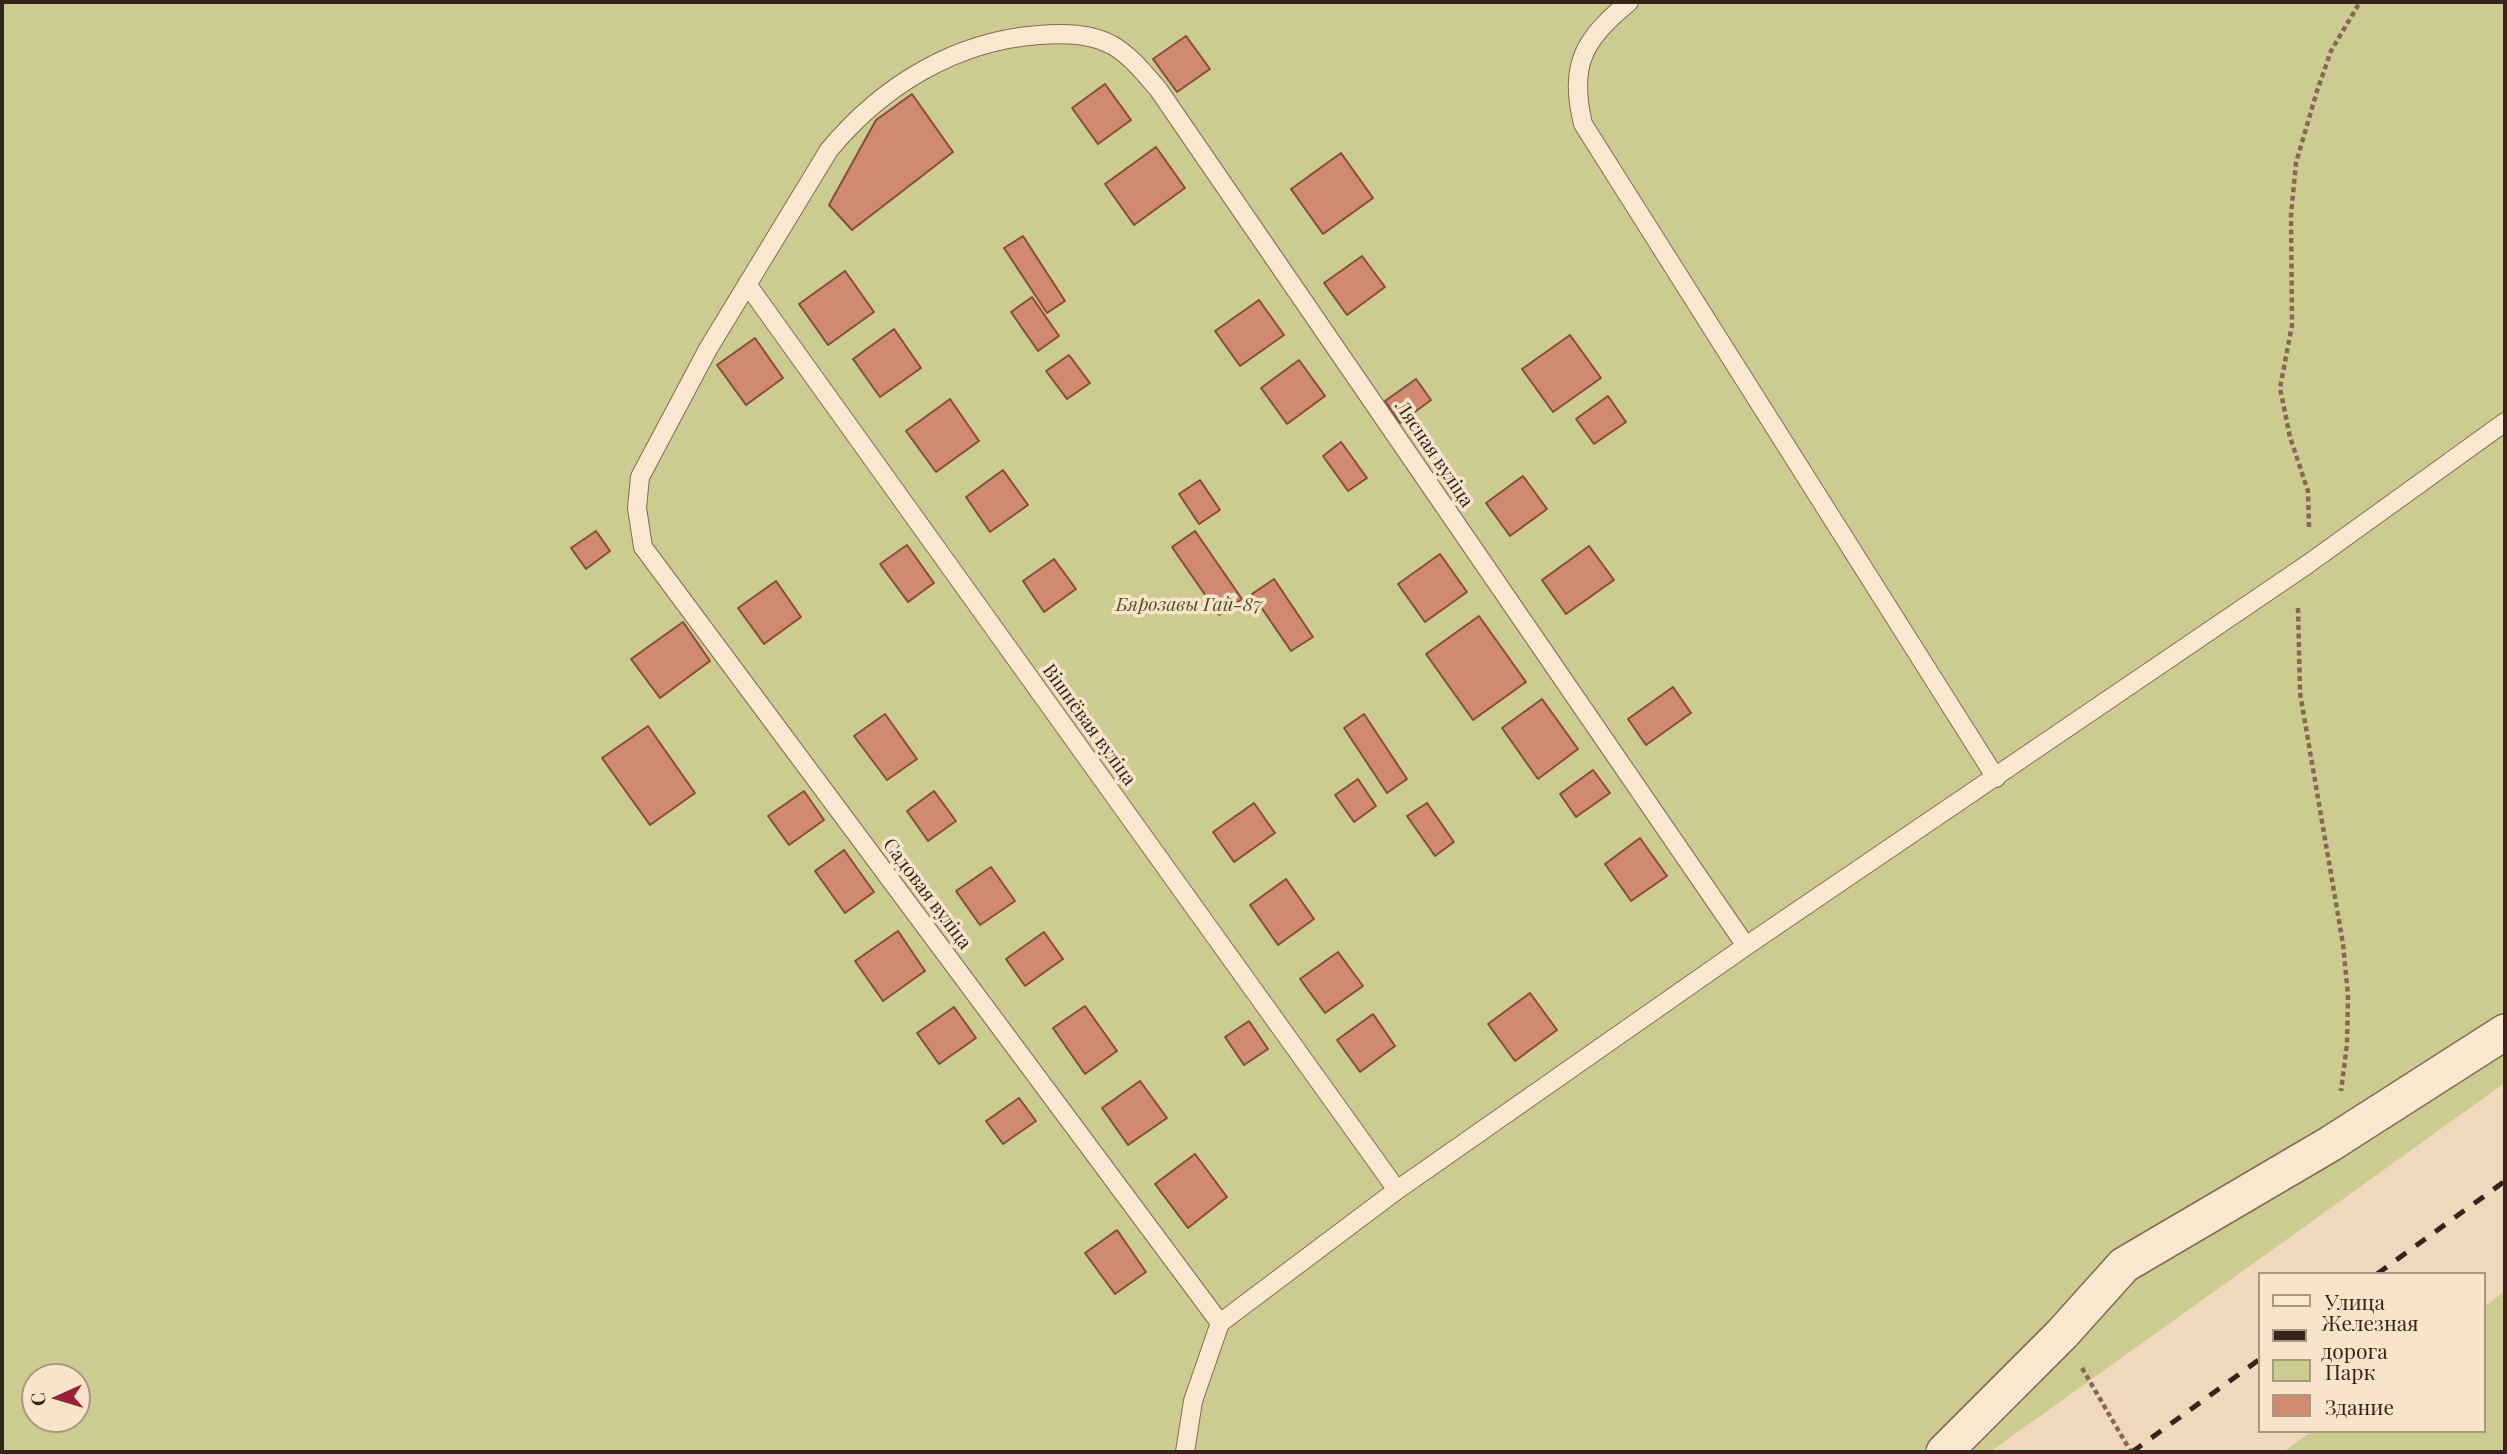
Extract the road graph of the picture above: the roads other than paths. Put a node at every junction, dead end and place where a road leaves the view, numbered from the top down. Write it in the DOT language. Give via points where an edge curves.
graph roads {
  1 [pos="1629,2"];
  2 [pos="747,284"];
  3 [pos="2505,422"];
  4 [pos="640,477"];
  5 [pos="1996,778"];
  6 [pos="1746,946"];
  7 [pos="2505,1032"];
  8 [pos="1397,1190"];
  9 [pos="1220,1323"];
  10 [pos="1185,1452"];
  11 [pos="1944,1452"];
  1 -- 5 [label="lane" via="1587,45 1577,71 1583,124"];
  2 -- 4 [label="lane, Лясная вуліца"];
  2 -- 6 [label="lane, Лясная вуліца" via="829,150 881,97 956,53 1016,36 1082,35 1111,45 1136,63 1158,89"];
  2 -- 8 [label="lane, Вішнёвая вуліца"];
  3 -- 5 [label="lane"];
  4 -- 9 [label="lane, Садовая вуліца" via="637,508 643,547"];
  5 -- 6 [label="lane"];
  6 -- 8 [label="lane"];
  7 -- 11 [label="street" via="2124,1265"];
  8 -- 9 [label="lane"];
  9 -- 10 [label="lane" via="1193,1401"];
}
